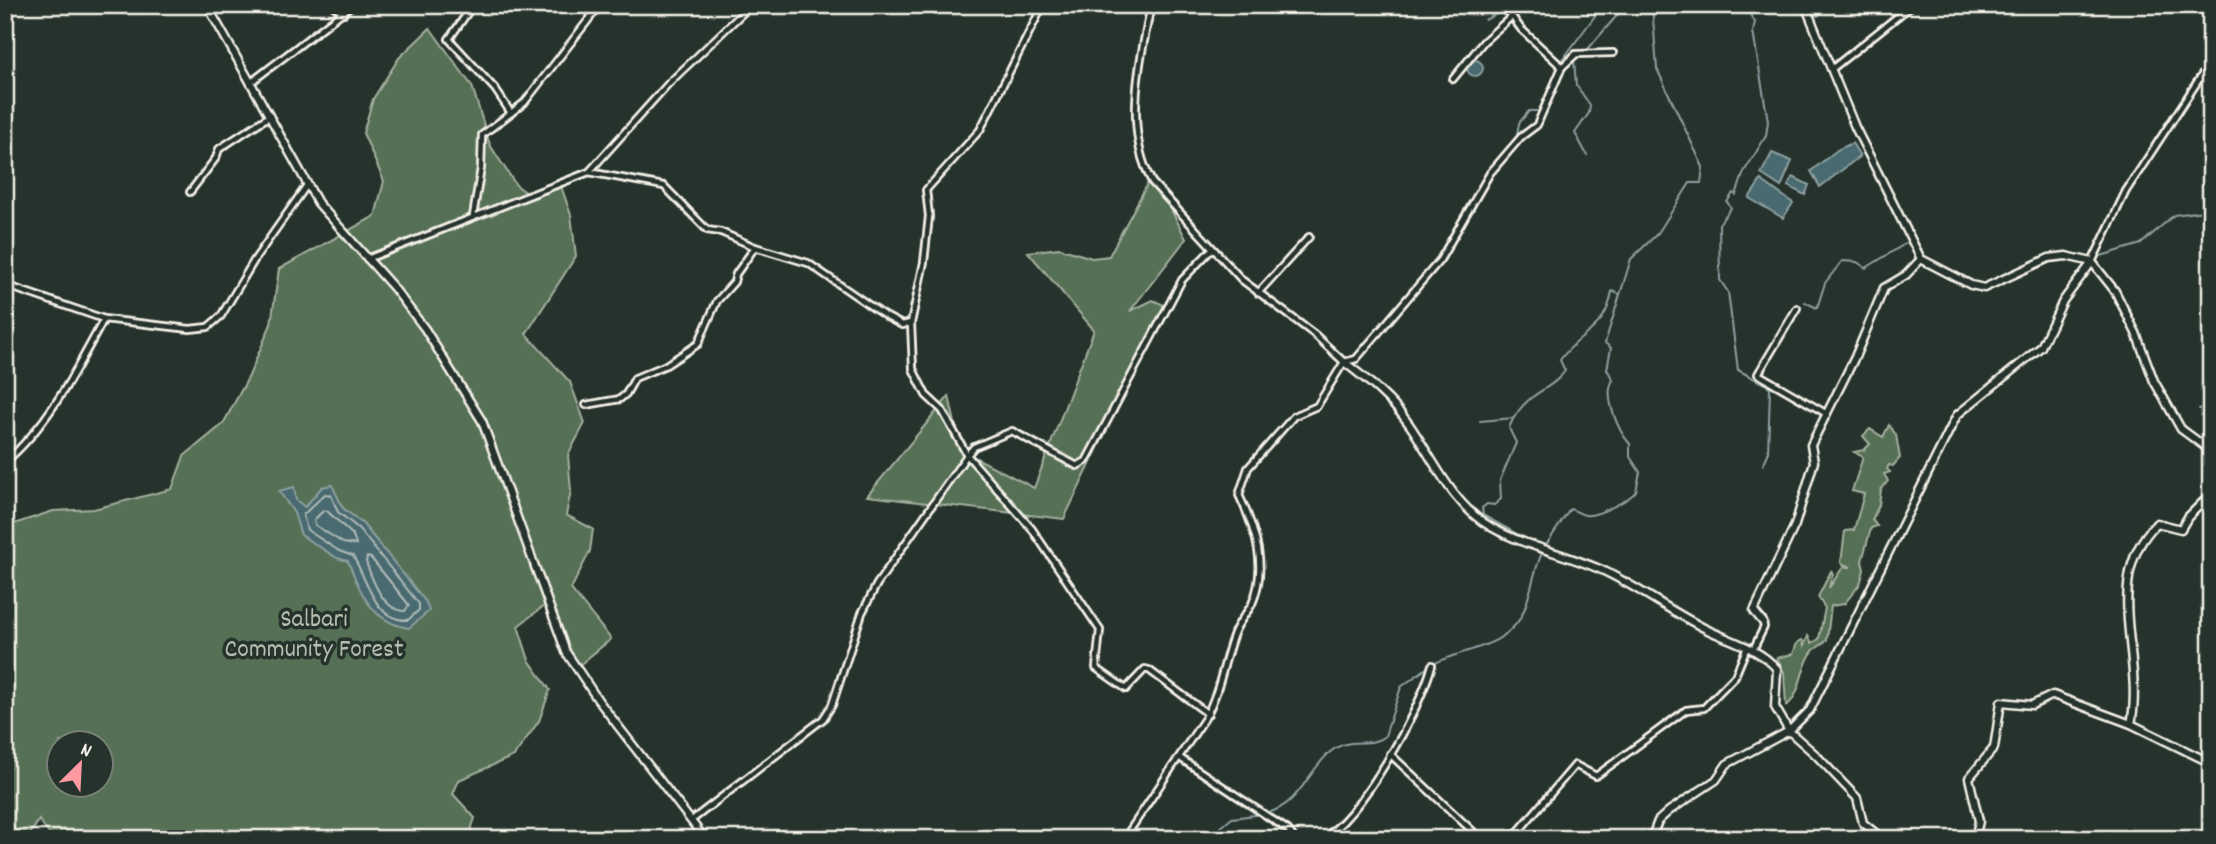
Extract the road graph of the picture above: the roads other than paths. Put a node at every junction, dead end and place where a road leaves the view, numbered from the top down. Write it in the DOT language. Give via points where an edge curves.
graph roads {
  1 [pos="207,5"];
  2 [pos="332,5"];
  3 [pos="352,5"];
  4 [pos="473,5"];
  5 [pos="600,5"];
  6 [pos="751,5"];
  7 [pos="1043,5"];
  8 [pos="1150,5"];
  9 [pos="1805,5"];
  10 [pos="1912,5"];
  11 [pos="1504,7"];
  12 [pos="344,13"];
  13 [pos="1510,18"];
  14 [pos="1613,53"];
  15 [pos="2211,61"];
  16 [pos="1558,63"];
  17 [pos="1833,68"];
  18 [pos="1453,79"];
  19 [pos="249,84"];
  20 [pos="511,113"];
  21 [pos="268,117"];
  22 [pos="589,172"];
  23 [pos="307,185"];
  24 [pos="190,192"];
  25 [pos="472,216"];
  26 [pos="1309,237"];
  27 [pos="755,247"];
  28 [pos="1212,249"];
  29 [pos="368,259"];
  30 [pos="1921,259"];
  31 [pos="2092,262"];
  32 [pos="5,285"];
  33 [pos="1258,292"];
  34 [pos="1797,307"];
  35 [pos="104,319"];
  36 [pos="911,323"];
  37 [pos="1344,362"];
  38 [pos="586,405"];
  39 [pos="1827,414"];
  40 [pos="2211,451"];
  41 [pos="967,455"];
  42 [pos="5,462"];
  43 [pos="2211,494"];
  44 [pos="1763,622"];
  45 [pos="1750,648"];
  46 [pos="1432,665"];
  47 [pos="1208,714"];
  48 [pos="2131,724"];
  49 [pos="1789,732"];
  50 [pos="1390,754"];
  51 [pos="1180,758"];
  52 [pos="2211,762"];
  53 [pos="692,820"];
  54 [pos="705,839"];
  55 [pos="1124,839"];
  56 [pos="1295,839"];
  57 [pos="1321,839"];
  58 [pos="1481,839"];
  59 [pos="1513,839"];
  60 [pos="1651,839"];
  61 [pos="1883,839"];
  62 [pos="1975,839"];
  1 -- 19 [label="street"];
  2 -- 12 [label="street"];
  3 -- 12 [label="street"];
  4 -- 20 [label="street" via="449,39"];
  5 -- 20 [label="street" via="524,103"];
  6 -- 22 [label="street" via="668,85"];
  7 -- 36 [label="street" via="980,130 926,190 929,216 924,262"];
  8 -- 28 [label="street" via="1137,82 1143,167"];
  9 -- 17 [label="street"];
  10 -- 17 [label="street"];
  11 -- 13 [label="street"];
  12 -- 19 [label="street"];
  13 -- 16 [label="street"];
  13 -- 18 [label="street"];
  14 -- 16 [label="street" via="1576,54"];
  15 -- 31 [label="street" via="2126,191"];
  16 -- 37 [label="street" via="1537,125 1505,153 1482,183 1440,260 1356,359"];
  17 -- 30 [label="street" via="1855,127"];
  19 -- 21 [label="street"];
  20 -- 25 [label="street" via="482,135"];
  21 -- 23 [label="street"];
  21 -- 24 [label="street" via="219,149"];
  22 -- 25 [label="street"];
  22 -- 27 [label="street" via="664,186 708,230"];
  23 -- 29 [label="street" via="326,214"];
  23 -- 35 [label="street" via="215,324 190,328"];
  25 -- 29 [label="street"];
  26 -- 33 [label="street"];
  27 -- 36 [label="street" via="808,263 886,316 902,325"];
  27 -- 38 [label="street" via="717,301 698,344 635,378 620,398"];
  28 -- 33 [label="street"];
  28 -- 41 [label="street" via="1177,289 1086,461 1077,466 1012,431 974,447"];
  29 -- 53 [label="street" via="425,329 482,421 566,652"];
  30 -- 31 [label="street" via="1984,288 2049,258 2066,256"];
  30 -- 39 [label="street" via="1884,288"];
  31 -- 40 [label="street" via="2115,291 2154,381 2181,429"];
  31 -- 49 [label="street" via="2063,301 2041,346 1957,415 1829,675 1810,710"];
  32 -- 35 [label="street"];
  33 -- 37 [label="street"];
  34 -- 39 [label="street" via="1758,374"];
  35 -- 42 [label="street" via="35,433"];
  36 -- 41 [label="street" via="913,369"];
  37 -- 45 [label="street" via="1380,389 1469,511 1490,527 1533,548 1605,572"];
  37 -- 47 [label="street" via="1317,406 1294,416 1242,481 1240,495 1252,523 1262,569"];
  39 -- 44 [label="street" via="1811,445 1814,462 1796,525 1754,611"];
  41 -- 47 [label="street" via="1032,529 1100,630 1096,668 1126,689 1149,670"];
  41 -- 53 [label="street" via="872,594 823,719"];
  43 -- 48 [label="street" via="2181,529 2157,523 2140,539 2127,586 2136,701"];
  44 -- 45 [label="street" via="1764,628"];
  45 -- 49 [label="street" via="1777,669 1775,707"];
  45 -- 59 [label="street" via="1735,676 1704,708 1686,710 1596,776 1574,765"];
  46 -- 50 [label="street" via="1418,707"];
  47 -- 51 [label="street"];
  48 -- 52 [label="street"];
  48 -- 62 [label="street" via="2053,695 2032,705 2000,702 1994,748 1969,778 1979,821"];
  49 -- 60 [label="street" via="1727,764 1716,780 1658,821"];
  49 -- 61 [label="street" via="1857,798 1863,823"];
  50 -- 57 [label="street" via="1343,824"];
  50 -- 58 [label="street"];
  51 -- 55 [label="street"];
  51 -- 56 [label="street"];
  53 -- 54 [label="street"];
}
